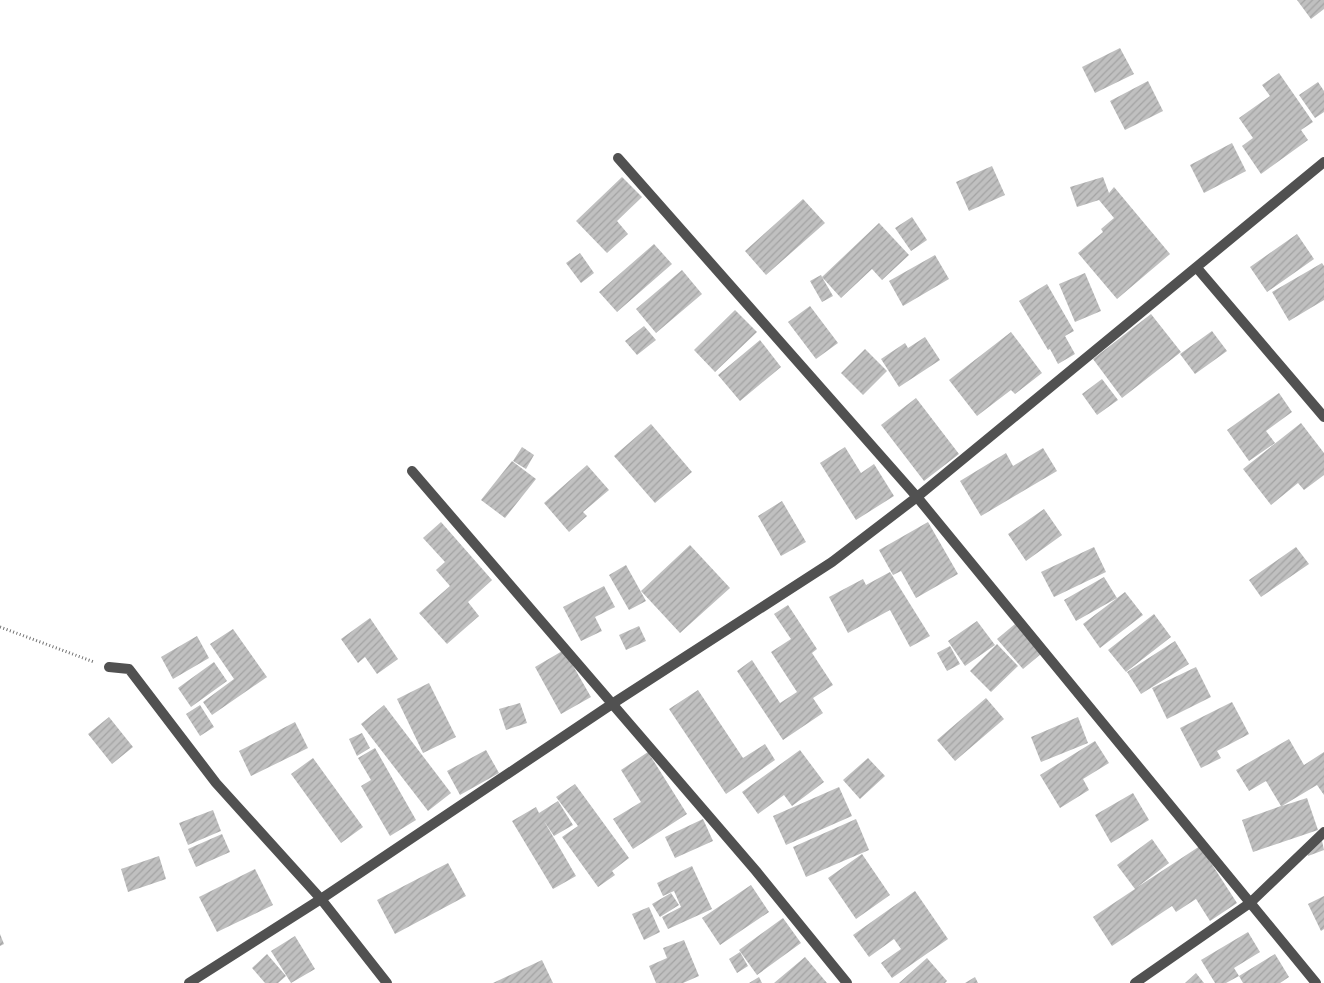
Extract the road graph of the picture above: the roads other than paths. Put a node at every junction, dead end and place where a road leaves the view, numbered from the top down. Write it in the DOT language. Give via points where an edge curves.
graph roads {
  1 [pos="618,158"];
  2 [pos="1324,162"];
  3 [pos="1197,268"];
  4 [pos="1324,417"];
  5 [pos="412,471"];
  6 [pos="917,497"];
  7 [pos="109,667"];
  8 [pos="612,704"];
  9 [pos="1324,832"];
  10 [pos="321,899"];
  11 [pos="1250,903"];
  12 [pos="189,983"];
  13 [pos="387,983"];
  14 [pos="847,983"];
  15 [pos="1135,983"];
  16 [pos="1316,983"];
  1 -- 6 [label="street"];
  2 -- 3 [label="street"];
  3 -- 4 [label="street"];
  3 -- 6 [label="street"];
  5 -- 8 [label="street"];
  6 -- 8 [label="street" via="832,562"];
  6 -- 11 [label="street"];
  7 -- 10 [label="street" via="129,669 216,783"];
  8 -- 10 [label="street"];
  8 -- 14 [label="street" via="756,871"];
  9 -- 11 [label="street"];
  10 -- 12 [label="street"];
  10 -- 13 [label="street"];
  11 -- 15 [label="street"];
  11 -- 16 [label="street"];
}
